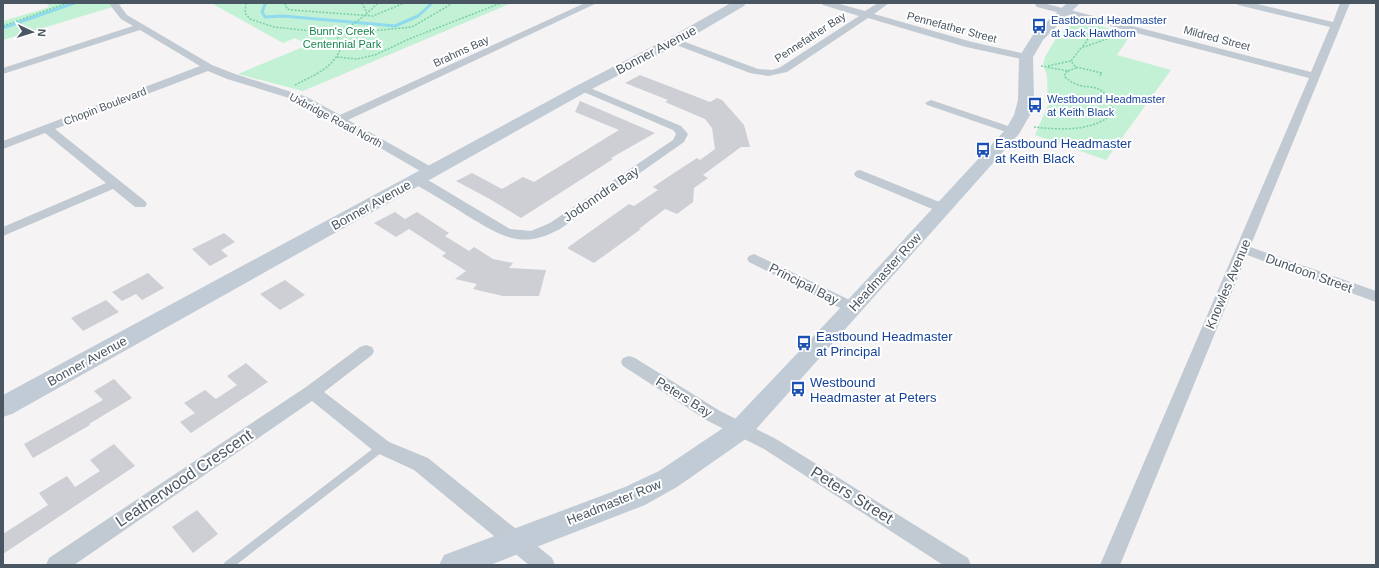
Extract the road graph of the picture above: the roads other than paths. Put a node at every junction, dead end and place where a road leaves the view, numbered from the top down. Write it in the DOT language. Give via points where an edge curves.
graph roads {
  1 [pos="592,3"];
  2 [pos="740,3"];
  3 [pos="826,3"];
  4 [pos="884,3"];
  5 [pos="1241,3"];
  6 [pos="1345,3"];
  7 [pos="1040,4"];
  8 [pos="115,5"];
  9 [pos="1070,7"];
  10 [pos="866,15"];
  11 [pos="1336,25"];
  12 [pos="140,26"];
  13 [pos="674,41"];
  14 [pos="1033,62"];
  15 [pos="208,67"];
  16 [pos="3,72"];
  17 [pos="1315,76"];
  18 [pos="583,88"];
  19 [pos="931,103"];
  20 [pos="339,120"];
  21 [pos="46,128"];
  22 [pos="1012,131"];
  23 [pos="3,145"];
  24 [pos="860,174"];
  25 [pos="424,176"];
  26 [pos="114,184"];
  27 [pos="140,204"];
  28 [pos="942,208"];
  29 [pos="3,232"];
  30 [pos="1242,249"];
  31 [pos="754,259"];
  32 [pos="1376,297"];
  33 [pos="853,308"];
  34 [pos="366,351"];
  35 [pos="629,362"];
  36 [pos="312,392"];
  37 [pos="3,407"];
  38 [pos="741,429"];
  39 [pos="382,447"];
  40 [pos="515,541"];
  41 [pos="56,565"];
  42 [pos="228,565"];
  43 [pos="454,565"];
  44 [pos="545,565"];
  45 [pos="961,565"];
  46 [pos="1110,565"];
  1 -- 20 [label="street, Brahms Bay"];
  2 -- 13 [label="street, Bonner Avenue"];
  3 -- 10 [label="street, Pennefather Street"];
  4 -- 10 [label="street, Pennefather Bay"];
  5 -- 11 [label="street"];
  6 -- 11 [label="street, Knowles Avenue"];
  7 -- 9 [label="street, Mildred Street"];
  8 -- 12 [label="street, Uxbridge Road North" via="124,17"];
  9 -- 14 [label="street" via="1038,38"];
  9 -- 17 [label="street, Mildred Street"];
  10 -- 13 [label="street, Pennefather Bay" via="775,73 764,74 754,71"];
  10 -- 14 [label="street, Pennefather Street"];
  11 -- 17 [label="street, Knowles Avenue"];
  12 -- 15 [label="street, Uxbridge Road North"];
  12 -- 16 [label="street"];
  13 -- 18 [label="street, Bonner Avenue"];
  14 -- 22 [label="street, Headmaster Row" via="1022,115"];
  15 -- 20 [label="street, Uxbridge Road North" via="240,80 303,99"];
  15 -- 21 [label="street, Chopin Boulevard"];
  17 -- 30 [label="street, Knowles Avenue"];
  18 -- 25 [label="street, Bonner Avenue"];
  18 -- 25 [label="street, Jodonndra Bay" via="676,128 682,134 678,142 555,226 530,236 516,236 505,232"];
  19 -- 22 [label="street"];
  20 -- 25 [label="street, Uxbridge Road North"];
  21 -- 23 [label="street, Chopin Boulevard"];
  21 -- 26 [label="street"];
  22 -- 28 [label="street, Headmaster Row"];
  24 -- 28 [label="street"];
  25 -- 37 [label="street, Bonner Avenue"];
  26 -- 27 [label="street"];
  26 -- 29 [label="street"];
  28 -- 33 [label="street, Headmaster Row"];
  30 -- 32 [label="street, Dundoon Street"];
  30 -- 46 [label="street, Knowles Avenue"];
  31 -- 33 [label="street, Principal Bay"];
  33 -- 38 [label="street, Headmaster Row"];
  34 -- 36 [label="street, Leatherwood Crescent"];
  35 -- 38 [label="street, Peters Bay" via="714,416"];
  36 -- 39 [label="street"];
  36 -- 41 [label="street, Leatherwood Crescent"];
  38 -- 40 [label="street, Headmaster Row" via="668,479 635,496"];
  38 -- 45 [label="street, Peters Street" via="770,444"];
  39 -- 40 [label="street" via="421,464"];
  39 -- 42 [label="lane"];
  40 -- 43 [label="street, Headmaster Row"];
  40 -- 44 [label="street"];
}
